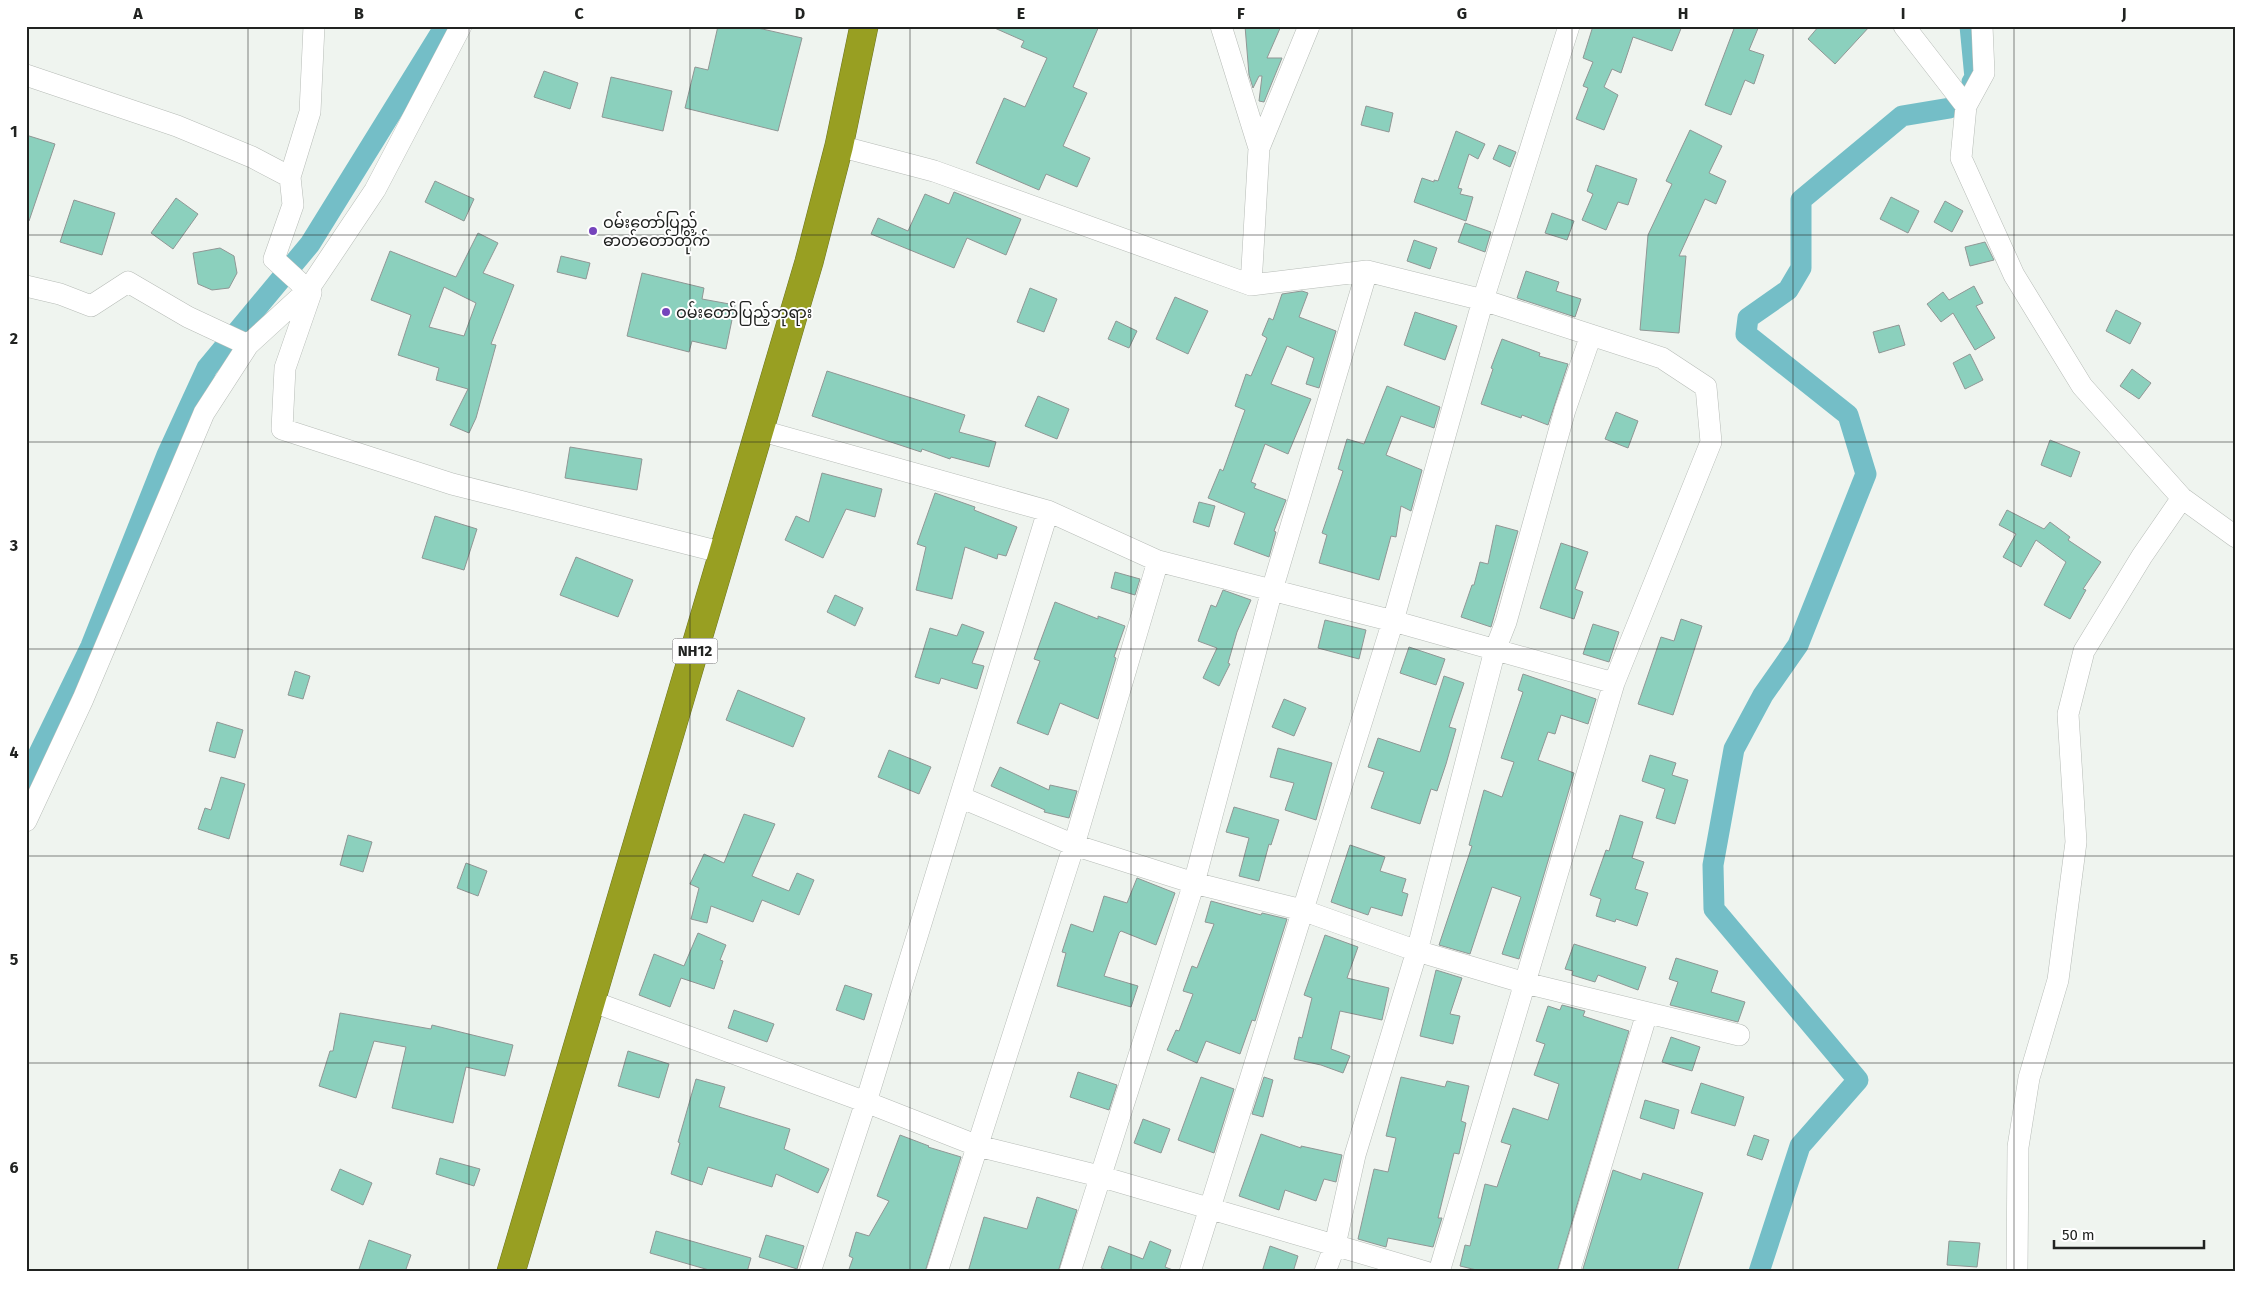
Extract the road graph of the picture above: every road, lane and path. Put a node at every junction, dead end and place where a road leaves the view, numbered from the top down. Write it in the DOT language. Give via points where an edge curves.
graph roads {
  1 [pos="314,26"];
  2 [pos="462,26"];
  3 [pos="864,26"];
  4 [pos="1221,26"];
  5 [pos="1309,26"];
  6 [pos="1569,26"];
  7 [pos="1904,26"];
  8 [pos="1982,26"];
  9 [pos="26,75"];
  10 [pos="1966,106"];
  11 [pos="839,146"];
  12 [pos="1259,148"];
  13 [pos="290,177"];
  14 [pos="1367,271"];
  15 [pos="1251,285"];
  16 [pos="26,286"];
  17 [pos="304,286"];
  18 [pos="1482,300"];
  19 [pos="1591,335"];
  20 [pos="243,342"];
  21 [pos="759,430"];
  22 [pos="2182,498"];
  23 [pos="1048,511"];
  24 [pos="2236,537"];
  25 [pos="724,553"];
  26 [pos="1158,561"];
  27 [pos="1272,590"];
  28 [pos="1393,621"];
  29 [pos="1495,650"];
  30 [pos="1614,683"];
  31 [pos="960,797"];
  32 [pos="26,821"];
  33 [pos="1074,845"];
  34 [pos="1194,882"];
  35 [pos="1302,910"];
  36 [pos="1417,951"];
  37 [pos="1525,983"];
  38 [pos="591,1002"];
  39 [pos="1648,1013"];
  40 [pos="1739,1035"];
  41 [pos="866,1102"];
  42 [pos="978,1146"];
  43 [pos="1099,1176"];
  44 [pos="1209,1207"];
  45 [pos="1335,1245"];
  46 [pos="510,1272"];
  47 [pos="810,1272"];
  48 [pos="937,1272"];
  49 [pos="1070,1272"];
  50 [pos="1190,1272"];
  51 [pos="1325,1272"];
  52 [pos="1426,1272"];
  53 [pos="1439,1272"];
  54 [pos="1569,1272"];
  55 [pos="2016,1272"];
  1 -- 13 [label="street" via="310,112"];
  2 -- 17 [label="street" via="375,190"];
  3 -- 11 [label="highway, NH12"];
  4 -- 12 [label="street"];
  5 -- 12 [label="street"];
  6 -- 18 [label="street"];
  7 -- 10 [label="street"];
  8 -- 10 [label="street" via="1984,73"];
  9 -- 13 [label="street" via="177,126 252,157"];
  10 -- 22 [label="street" via="1961,158 2014,275 2082,386"];
  11 -- 15 [label="street" via="934,171"];
  11 -- 21 [label="highway, NH12" via="809,262"];
  12 -- 15 [label="street"];
  13 -- 17 [label="street" via="293,205 274,259"];
  14 -- 15 [label="street"];
  14 -- 18 [label="street"];
  14 -- 27 [label="street"];
  16 -- 20 [label="street" via="91,306 128,282 188,317"];
  17 -- 20 [label="street"];
  17 -- 25 [label="street" via="311,293 285,368 282,429 452,484"];
  18 -- 19 [label="street"];
  18 -- 28 [label="street"];
  19 -- 29 [label="street" via="1565,410 1506,622"];
  19 -- 30 [label="street" via="1662,358 1706,386 1711,442"];
  20 -- 32 [label="street" via="204,413 83,698"];
  21 -- 23 [label="street"];
  21 -- 25 [label="highway, NH12"];
  22 -- 24 [label="street"];
  22 -- 55 [label="street" via="2142,556 2084,652 2068,714 2076,842 2058,980 2029,1078 2018,1146"];
  23 -- 26 [label="street"];
  23 -- 31 [label="street"];
  25 -- 38 [label="highway, NH12"];
  26 -- 27 [label="street"];
  26 -- 33 [label="street"];
  27 -- 28 [label="street"];
  27 -- 34 [label="street"];
  28 -- 29 [label="street"];
  28 -- 35 [label="street"];
  29 -- 30 [label="street"];
  29 -- 36 [label="street"];
  30 -- 37 [label="street"];
  31 -- 33 [label="street"];
  31 -- 41 [label="street"];
  33 -- 34 [label="street"];
  33 -- 42 [label="street"];
  34 -- 35 [label="street"];
  34 -- 43 [label="street"];
  35 -- 36 [label="street"];
  35 -- 44 [label="street"];
  36 -- 37 [label="street"];
  36 -- 45 [label="street" via="1355,1154"];
  37 -- 39 [label="street"];
  37 -- 53 [label="street"];
  38 -- 41 [label="street"];
  38 -- 46 [label="highway, NH12"];
  39 -- 40 [label="street"];
  39 -- 54 [label="street"];
  41 -- 42 [label="street"];
  41 -- 47 [label="street"];
  42 -- 43 [label="street"];
  42 -- 48 [label="street"];
  43 -- 44 [label="street"];
  43 -- 49 [label="street"];
  44 -- 45 [label="street"];
  44 -- 50 [label="street"];
  45 -- 51 [label="street"];
  45 -- 52 [label="street"];
}
